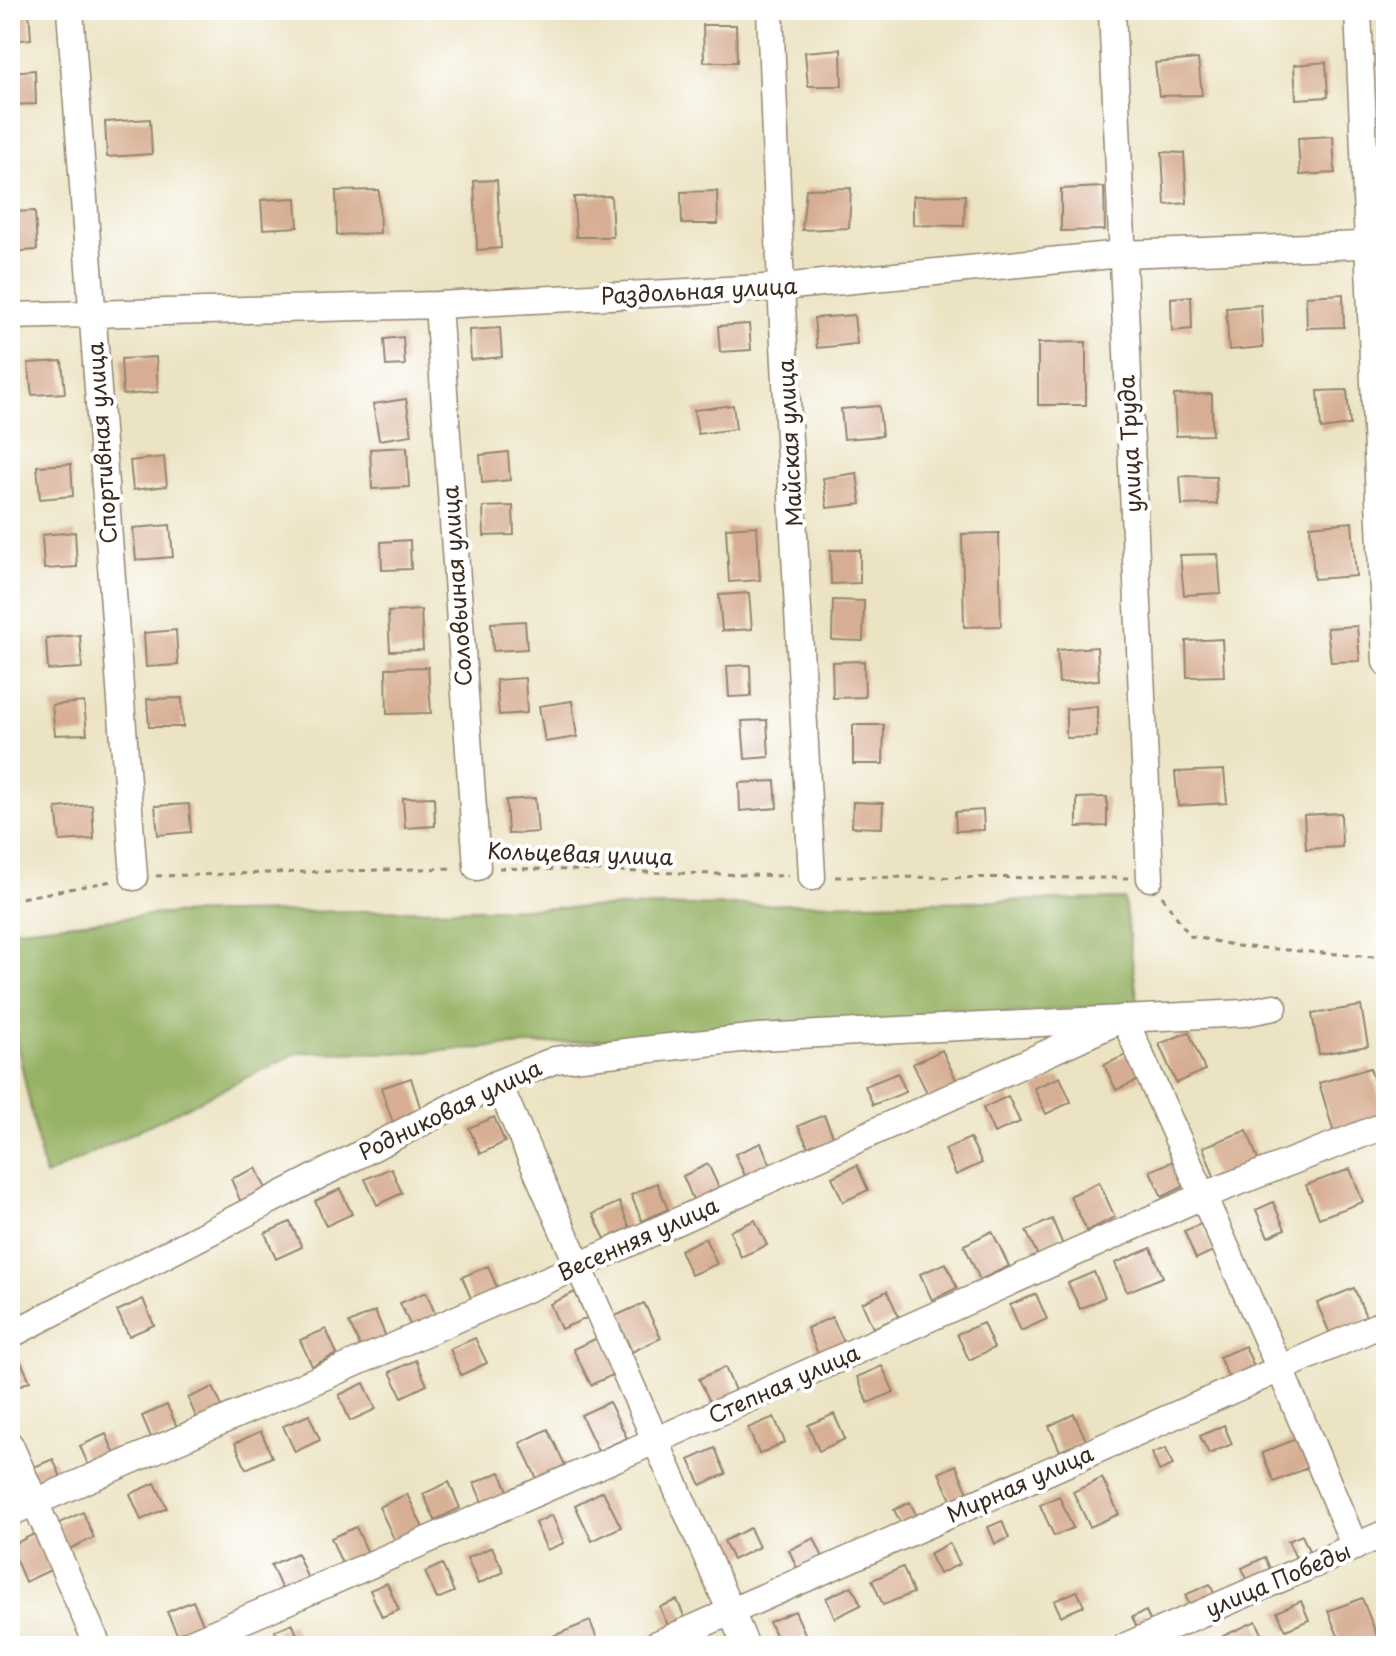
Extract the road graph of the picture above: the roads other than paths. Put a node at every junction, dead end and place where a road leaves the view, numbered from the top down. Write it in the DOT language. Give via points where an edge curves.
graph roads {
  1 [pos="70,10"];
  2 [pos="770,10"];
  3 [pos="1112,10"];
  4 [pos="1358,10"];
  5 [pos="1377,244"];
  6 [pos="1122,254"];
  7 [pos="781,287"];
  8 [pos="438,305"];
  9 [pos="92,314"];
  10 [pos="10,316"];
  11 [pos="1386,662"];
  12 [pos="477,867"];
  13 [pos="134,877"];
  14 [pos="812,877"];
  15 [pos="1150,878"];
  16 [pos="1274,1007"];
  17 [pos="1124,1018"];
  18 [pos="498,1083"];
  19 [pos="1386,1125"];
  20 [pos="1202,1196"];
  21 [pos="579,1266"];
  22 [pos="1386,1322"];
  23 [pos="10,1335"];
  24 [pos="1280,1369"];
  25 [pos="655,1441"];
  26 [pos="10,1445"];
  27 [pos="35,1503"];
  28 [pos="10,1513"];
  29 [pos="1386,1533"];
  30 [pos="1355,1547"];
  31 [pos="731,1611"];
  32 [pos="98,1646"];
  33 [pos="184,1646"];
  34 [pos="653,1646"];
  35 [pos="746,1646"];
  36 [pos="1126,1646"];
  1 -- 9 [label="street, Спортивная улица"];
  2 -- 7 [label="street, Майская улица"];
  3 -- 6 [label="street, улица Труда"];
  4 -- 5 [label="street"];
  5 -- 6 [label="street, Раздольная улица"];
  5 -- 11 [label="street"];
  6 -- 7 [label="street, Раздольная улица"];
  6 -- 15 [label="street, улица Труда"];
  7 -- 8 [label="street, Раздольная улица"];
  7 -- 14 [label="street, Майская улица"];
  8 -- 9 [label="street, Раздольная улица"];
  8 -- 12 [label="street, Соловьиная улица"];
  9 -- 10 [label="street, Раздольная улица"];
  9 -- 13 [label="street, Спортивная улица"];
  16 -- 17 [label="street, Весенняя улица"];
  17 -- 18 [label="street, Родниковая улица" via="758,1037 555,1060"];
  17 -- 20 [label="street"];
  17 -- 21 [label="street, Весенняя улица"];
  18 -- 21 [label="street"];
  18 -- 23 [label="street, Родниковая улица"];
  19 -- 20 [label="street, Степная улица"];
  20 -- 24 [label="street"];
  20 -- 25 [label="street, Степная улица"];
  21 -- 25 [label="street"];
  21 -- 27 [label="street, Весенняя улица"];
  22 -- 24 [label="street, Мирная улица"];
  24 -- 30 [label="street"];
  24 -- 31 [label="street, Мирная улица"];
  25 -- 31 [label="street"];
  25 -- 33 [label="street, Степная улица"];
  26 -- 27 [label="street"];
  27 -- 28 [label="street, Весенняя улица"];
  27 -- 32 [label="street"];
  29 -- 30 [label="street, улица Победы"];
  30 -- 36 [label="street, улица Победы"];
  31 -- 34 [label="street, Мирная улица"];
  31 -- 35 [label="street"];
}
